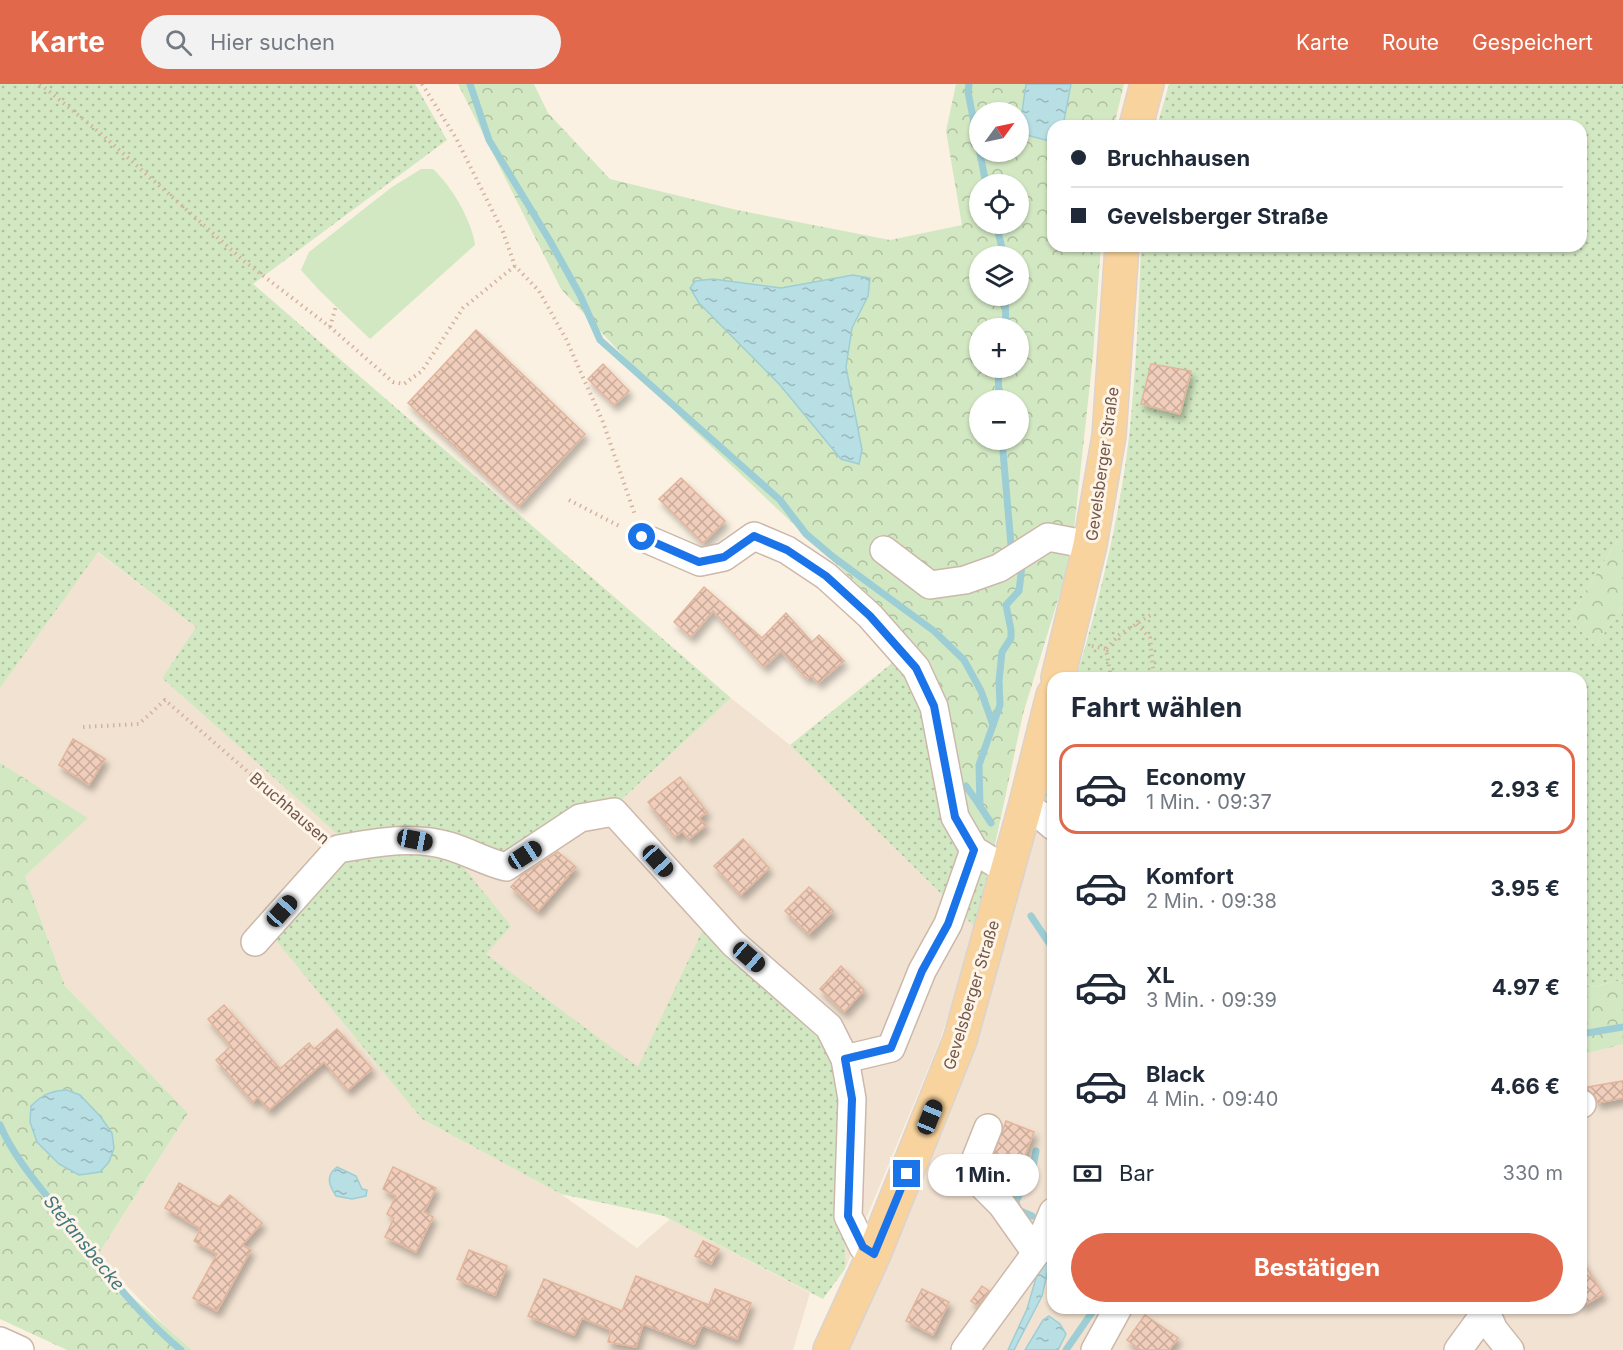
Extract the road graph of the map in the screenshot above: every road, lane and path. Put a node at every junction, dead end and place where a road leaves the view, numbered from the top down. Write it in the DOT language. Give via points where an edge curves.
graph roads {
  1 [pos="40,84"];
  2 [pos="422,84"];
  3 [pos="1147,84"];
  4 [pos="1138,120"];
  5 [pos="1122,252"];
  6 [pos="515,266"];
  7 [pos="336,306"];
  8 [pos="330,327"];
  9 [pos="569,500"];
  10 [pos="642,537"];
  11 [pos="1090,545"];
  12 [pos="884,549"];
  13 [pos="1152,614"];
  14 [pos="1137,624"];
  15 [pos="1059,672"];
  16 [pos="1110,672"];
  17 [pos="1153,672"];
  18 [pos="1047,719"];
  19 [pos="83,727"];
  20 [pos="1025,807"];
  21 [pos="1047,821"];
  22 [pos="338,849"];
  23 [pos="974,850"];
  24 [pos="1008,871"];
  25 [pos="255,942"];
  26 [pos="845,1059"];
  27 [pos="988,1128"];
  28 [pos="1047,1226"];
  29 [pos="1036,1252"];
  30 [pos="874,1254"];
  31 [pos="1116,1314"];
  32 [pos="1482,1314"];
  33 [pos="1487,1314"];
  34 [pos="0,1341"];
  35 [pos="20,1350"];
  36 [pos="830,1350"];
  37 [pos="965,1350"];
  38 [pos="1095,1350"];
  39 [pos="1458,1350"];
  40 [pos="1510,1350"];
  1 -- 8 [label="path" via="244,261"];
  2 -- 6 [label="path" via="456,138 503,232"];
  3 -- 4 [label="main road"];
  5 -- 11 [label="main road, Gevelsberger Straße" via="1109,436"];
  6 -- 8 [label="path" via="463,308 422,371 404,384 393,382"];
  6 -- 10 [label="path" via="538,291 566,339 603,422"];
  7 -- 8 [label="path"];
  9 -- 10 [label="path"];
  10 -- 23 [label="street" via="699,562 724,557 754,536 787,550 826,576 870,616 916,668 934,706 955,817"];
  11 -- 12 [label="street" via="1048,537 999,568 965,580 930,585"];
  11 -- 15 [label="main road, Gevelsberger Straße"];
  13 -- 14 [label="path"];
  14 -- 16 [label="path" via="1106,649"];
  14 -- 17 [label="path" via="1150,638"];
  18 -- 20 [label="main road, Gevelsberger Straße"];
  19 -- 22 [label="path, Bruchhausen" via="139,723 165,700"];
  20 -- 21 [label="street"];
  20 -- 24 [label="main road, Gevelsberger Straße"];
  22 -- 25 [label="street"];
  22 -- 26 [label="street, Bruchhausen" via="415,840 450,846 506,867 580,818 614,812 733,943 829,1027"];
  23 -- 24 [label="street"];
  23 -- 26 [label="street" via="948,924 922,971 891,1048"];
  24 -- 30 [label="main road, Gevelsberger Straße" via="960,1040"];
  26 -- 30 [label="street, Bruchhausen" via="852,1099 848,1216 863,1247"];
  27 -- 29 [label="street" via="970,1173 1002,1205"];
  28 -- 29 [label="street"];
  29 -- 37 [label="street"];
  30 -- 36 [label="main road, Gevelsberger Straße"];
  31 -- 38 [label="street"];
  32 -- 39 [label="street"];
  33 -- 40 [label="street"];
  34 -- 35 [label="street"];
}
